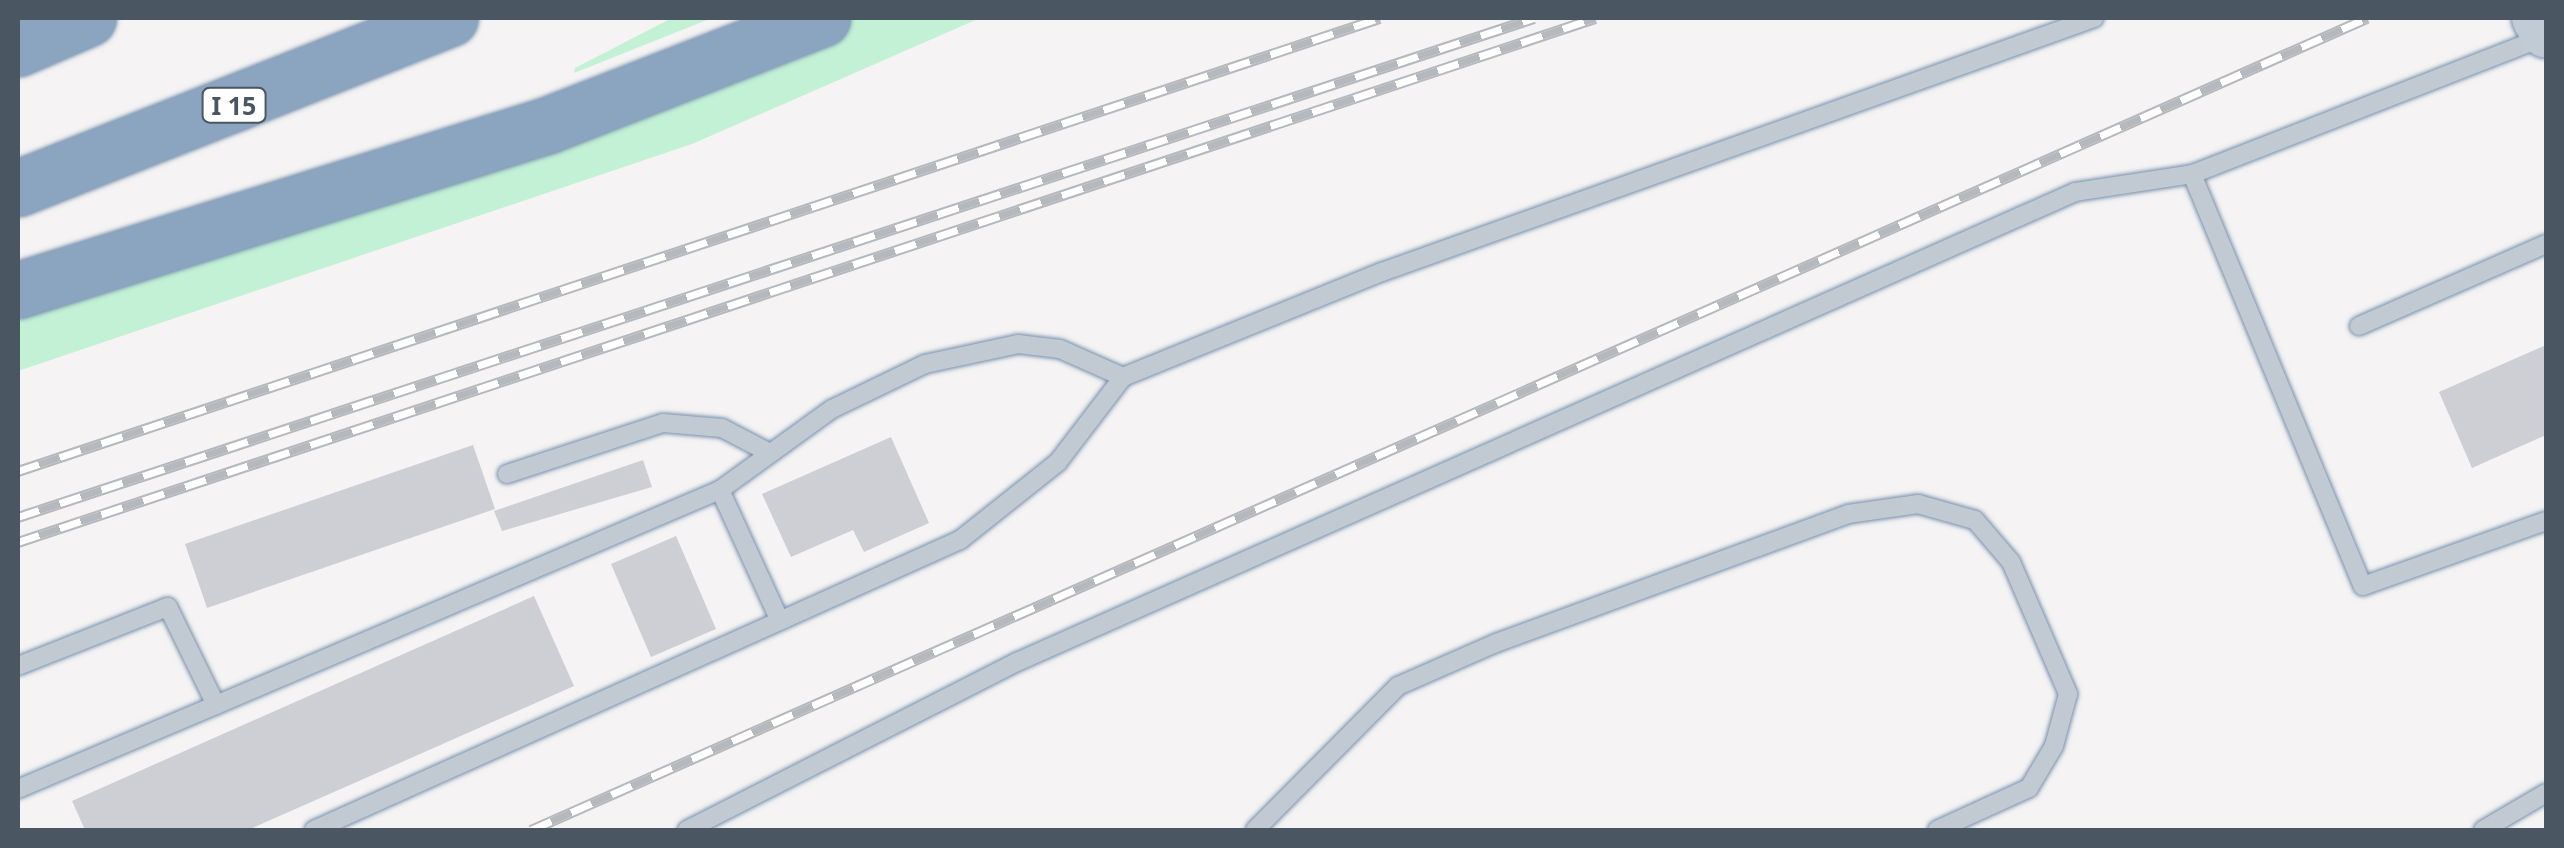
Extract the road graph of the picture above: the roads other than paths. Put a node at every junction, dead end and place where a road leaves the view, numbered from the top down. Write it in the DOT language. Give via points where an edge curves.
graph roads {
  1 [pos="88,18"];
  2 [pos="450,18"];
  3 [pos="822,18"];
  4 [pos="2094,18"];
  5 [pos="2538,18"];
  6 [pos="2546,34"];
  7 [pos="18,48"];
  8 [pos="2192,174"];
  9 [pos="18,188"];
  10 [pos="2546,244"];
  11 [pos="18,290"];
  12 [pos="2359,326"];
  13 [pos="1123,377"];
  14 [pos="770,454"];
  15 [pos="508,474"];
  16 [pos="720,490"];
  17 [pos="2546,521"];
  18 [pos="780,620"];
  19 [pos="18,666"];
  20 [pos="216,706"];
  21 [pos="18,789"];
  22 [pos="2546,793"];
  23 [pos="2481,829"];
  24 [pos="314,830"];
  25 [pos="687,830"];
  26 [pos="1255,830"];
  27 [pos="1937,830"];
  1 -- 7 [label="highway"];
  2 -- 9 [label="highway, I 15"];
  3 -- 11 [label="highway" via="548,125"];
  4 -- 13 [label="lane" via="1382,272"];
  5 -- 6 [label="main road"];
  6 -- 8 [label="lane"];
  8 -- 17 [label="lane" via="2363,586"];
  8 -- 25 [label="lane" via="2075,192 1017,662"];
  10 -- 12 [label="lane"];
  13 -- 14 [label="lane" via="1060,350 999,348 924,364 832,410"];
  13 -- 18 [label="lane" via="1058,462 960,540"];
  14 -- 15 [label="lane" via="722,428 663,423"];
  14 -- 16 [label="lane"];
  16 -- 18 [label="lane"];
  16 -- 20 [label="lane"];
  18 -- 24 [label="lane"];
  19 -- 20 [label="lane" via="168,607"];
  20 -- 21 [label="lane"];
  22 -- 23 [label="lane"];
  26 -- 27 [label="lane" via="1398,686 1496,643 1848,514 1918,504 1975,520 2012,562 2068,694 2054,746 2029,788"];
}
